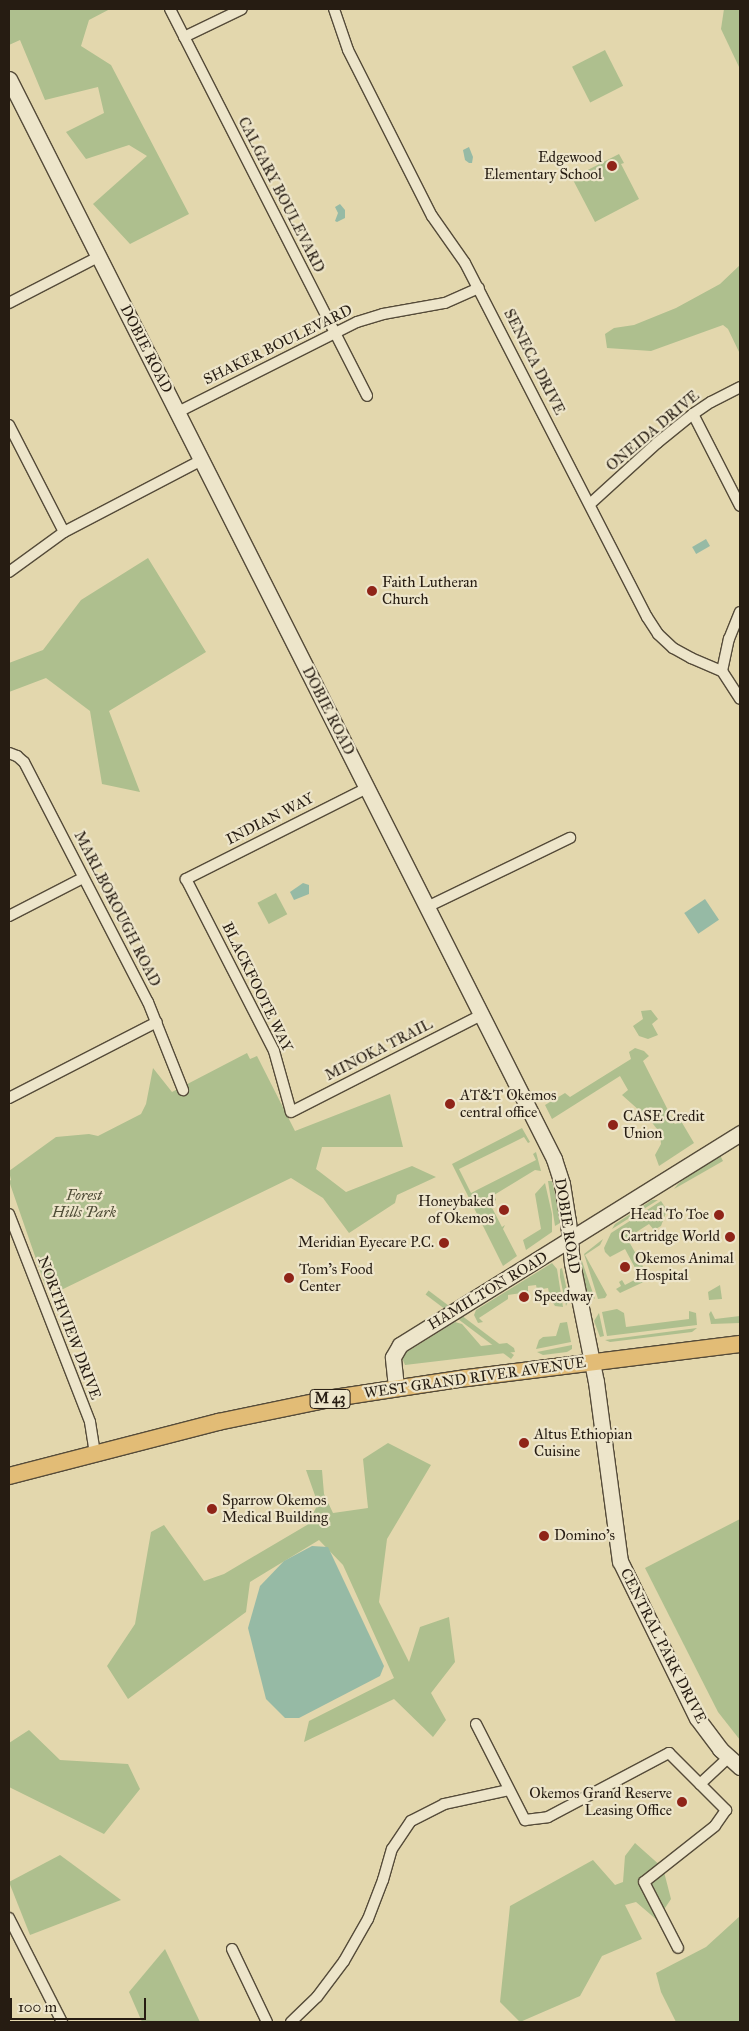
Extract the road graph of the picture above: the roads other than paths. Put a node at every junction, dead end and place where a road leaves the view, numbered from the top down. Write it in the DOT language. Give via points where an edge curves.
graph roads {
  1 [pos="170,9"];
  2 [pos="242,9"];
  3 [pos="334,9"];
  4 [pos="184,37"];
  5 [pos="9,78"];
  6 [pos="100,256"];
  7 [pos="479,288"];
  8 [pos="9,303"];
  9 [pos="334,332"];
  10 [pos="740,387"];
  11 [pos="367,396"];
  12 [pos="178,412"];
  13 [pos="693,414"];
  14 [pos="9,425"];
  15 [pos="202,460"];
  16 [pos="590,504"];
  17 [pos="740,506"];
  18 [pos="64,532"];
  19 [pos="9,572"];
  20 [pos="740,612"];
  21 [pos="722,671"];
  22 [pos="740,699"];
  23 [pos="9,753"];
  24 [pos="367,788"];
  25 [pos="570,838"];
  26 [pos="83,878"];
  27 [pos="186,879"];
  28 [pos="427,907"];
  29 [pos="9,916"];
  30 [pos="481,1015"];
  31 [pos="156,1022"];
  32 [pos="183,1090"];
  33 [pos="9,1098"];
  34 [pos="290,1112"];
  35 [pos="740,1133"];
  36 [pos="9,1214"];
  37 [pos="570,1241"];
  38 [pos="740,1344"];
  39 [pos="592,1362"];
  40 [pos="396,1387"];
  41 [pos="94,1454"];
  42 [pos="9,1476"];
  43 [pos="476,1724"];
  44 [pos="734,1762"];
  45 [pos="700,1784"];
  46 [pos="509,1790"];
  47 [pos="9,1918"];
  48 [pos="678,1948"];
  49 [pos="232,1949"];
  50 [pos="62,2022"];
  51 [pos="267,2022"];
  52 [pos="291,2022"];
  1 -- 4 [label="street, CALGARY BOULEVARD"];
  2 -- 4 [label="street"];
  3 -- 7 [label="street, SENECA DRIVE" via="348,50 432,216 466,262"];
  4 -- 9 [label="street, CALGARY BOULEVARD"];
  5 -- 6 [label="street, DOBIE ROAD"];
  6 -- 8 [label="street"];
  6 -- 12 [label="street, DOBIE ROAD"];
  7 -- 9 [label="street, SHAKER BOULEVARD" via="445,304 376,316"];
  7 -- 16 [label="street, SENECA DRIVE"];
  9 -- 11 [label="street, CALGARY BOULEVARD"];
  9 -- 12 [label="street, SHAKER BOULEVARD"];
  10 -- 13 [label="street, ONEIDA DRIVE"];
  12 -- 15 [label="street, DOBIE ROAD"];
  13 -- 16 [label="street, ONEIDA DRIVE"];
  13 -- 17 [label="street"];
  14 -- 18 [label="street"];
  15 -- 18 [label="street"];
  15 -- 24 [label="street, DOBIE ROAD"];
  16 -- 21 [label="street, SENECA DRIVE" via="655,630 682,654"];
  18 -- 19 [label="street"];
  20 -- 21 [label="street" via="729,639"];
  21 -- 22 [label="street"];
  23 -- 26 [label="street, MARLBOROUGH ROAD" via="24,762"];
  24 -- 27 [label="street, INDIAN WAY"];
  24 -- 28 [label="street, DOBIE ROAD"];
  25 -- 28 [label="street"];
  26 -- 29 [label="street"];
  26 -- 31 [label="street, MARLBOROUGH ROAD"];
  27 -- 34 [label="street, BLACKFOOTE WAY" via="274,1051"];
  28 -- 30 [label="street, DOBIE ROAD"];
  30 -- 34 [label="street, MINOKA TRAIL"];
  30 -- 37 [label="street, DOBIE ROAD" via="554,1159 562,1184"];
  31 -- 32 [label="street, MARLBOROUGH ROAD"];
  31 -- 33 [label="street"];
  35 -- 37 [label="street, HAMILTON ROAD"];
  36 -- 41 [label="street, NORTHVIEW DRIVE" via="88,1417"];
  37 -- 39 [label="street, DOBIE ROAD"];
  37 -- 40 [label="street, HAMILTON ROAD" via="400,1345 393,1360"];
  38 -- 39 [label="main road, WEST GRAND RIVER AVENUE / M 43"];
  39 -- 40 [label="main road, WEST GRAND RIVER AVENUE / M 43"];
  39 -- 44 [label="street, CENTRAL PARK DRIVE" via="622,1567 697,1718"];
  40 -- 41 [label="main road, WEST GRAND RIVER AVENUE / M 43" via="218,1422"];
  41 -- 42 [label="main road, WEST GRAND RIVER AVENUE / M 43"];
  43 -- 46 [label="street"];
  44 -- 45 [label="street"];
  45 -- 46 [label="street" via="669,1753 548,1816 526,1820"];
  45 -- 48 [label="street" via="726,1810 722,1818 644,1882"];
  46 -- 52 [label="street" via="444,1804 411,1821 392,1849 368,1919 344,1961 317,1997"];
  47 -- 50 [label="street"];
  49 -- 51 [label="street"];
}
